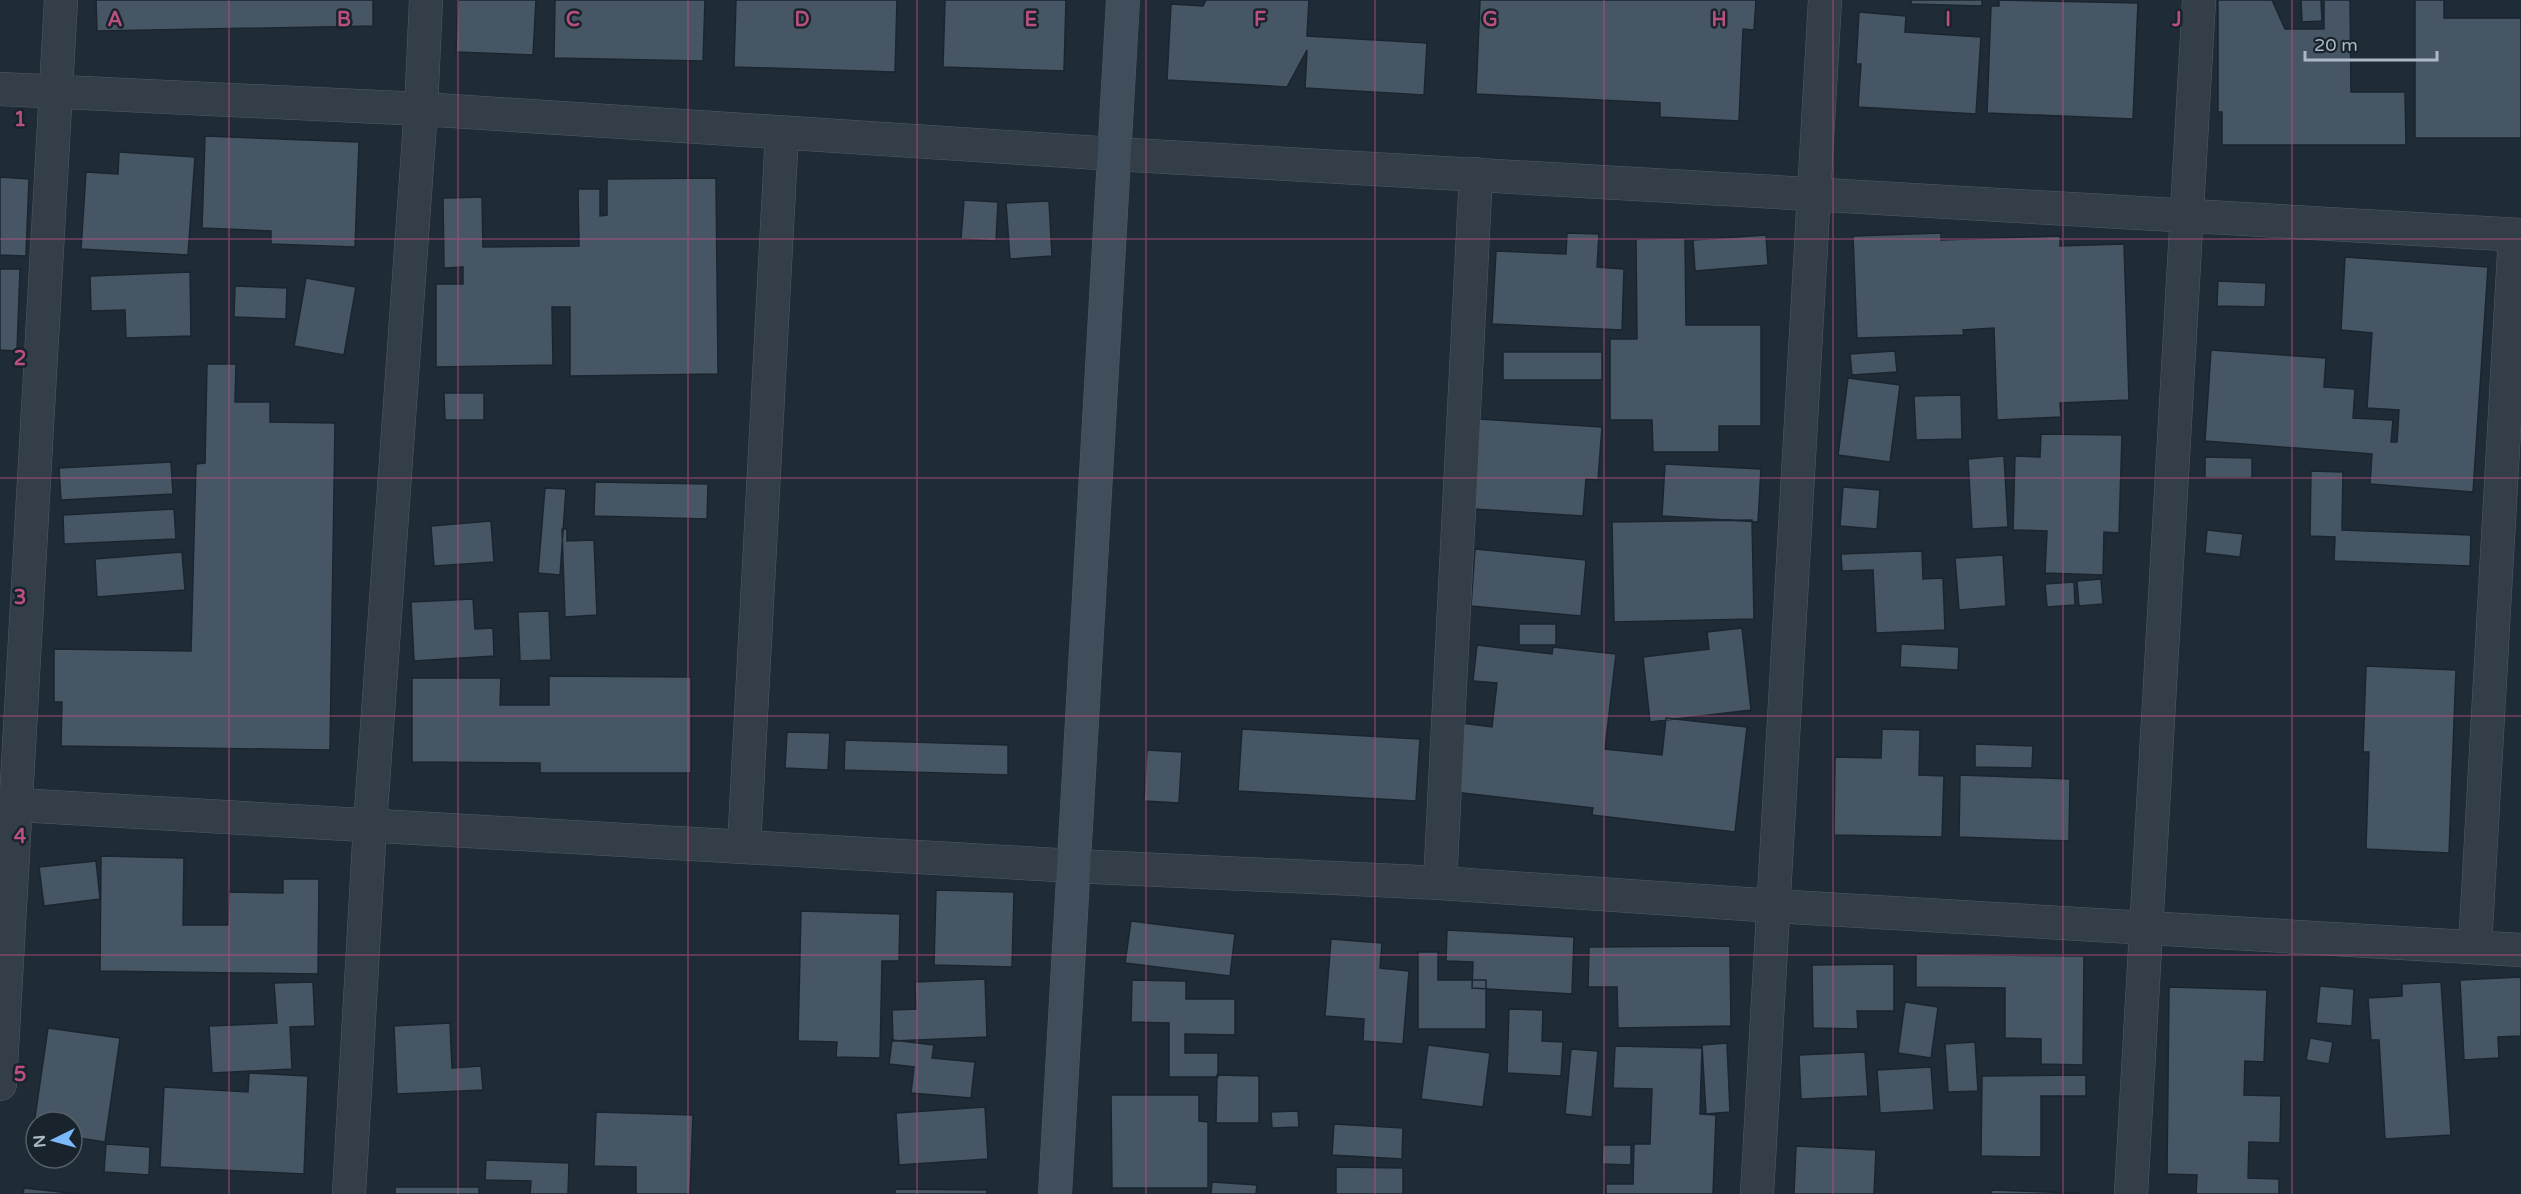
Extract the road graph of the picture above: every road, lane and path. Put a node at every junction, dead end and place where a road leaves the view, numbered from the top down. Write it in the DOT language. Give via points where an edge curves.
graph roads {
  1 [pos="61,0"];
  2 [pos="426,0"];
  3 [pos="1123,0"];
  4 [pos="1825,0"];
  5 [pos="2199,0"];
  6 [pos="0,89"];
  7 [pos="56,92"];
  8 [pos="421,109"];
  9 [pos="782,133"];
  10 [pos="1114,153"];
  11 [pos="1476,174"];
  12 [pos="1814,195"];
  13 [pos="2187,216"];
  14 [pos="2518,235"];
  15 [pos="8,804"];
  16 [pos="370,825"];
  17 [pos="744,847"];
  18 [pos="1074,866"];
  19 [pos="1440,883"];
  20 [pos="1774,906"];
  21 [pos="2146,928"];
  22 [pos="2475,947"];
  23 [pos="2521,950"];
  24 [pos="0,1084"];
  25 [pos="349,1194"];
  26 [pos="1055,1194"];
  27 [pos="1757,1194"];
  28 [pos="2131,1194"];
  1 -- 7 [label="street"];
  2 -- 8 [label="street"];
  3 -- 10 [label="street"];
  4 -- 12 [label="street"];
  5 -- 13 [label="street"];
  6 -- 7 [label="street"];
  7 -- 8 [label="street"];
  7 -- 15 [label="street"];
  8 -- 9 [label="street"];
  8 -- 16 [label="street"];
  9 -- 10 [label="street"];
  9 -- 17 [label="street"];
  10 -- 11 [label="street"];
  10 -- 18 [label="street"];
  11 -- 12 [label="street"];
  11 -- 19 [label="street"];
  12 -- 13 [label="street"];
  12 -- 20 [label="street"];
  13 -- 14 [label="street"];
  13 -- 21 [label="street"];
  14 -- 22 [label="street"];
  15 -- 16 [label="street"];
  15 -- 24 [label="street"];
  16 -- 17 [label="street"];
  16 -- 25 [label="street"];
  17 -- 18 [label="street"];
  18 -- 19 [label="street"];
  18 -- 26 [label="street"];
  19 -- 20 [label="street"];
  20 -- 21 [label="street"];
  20 -- 27 [label="street"];
  21 -- 22 [label="street"];
  21 -- 28 [label="street"];
  22 -- 23 [label="street"];
}
